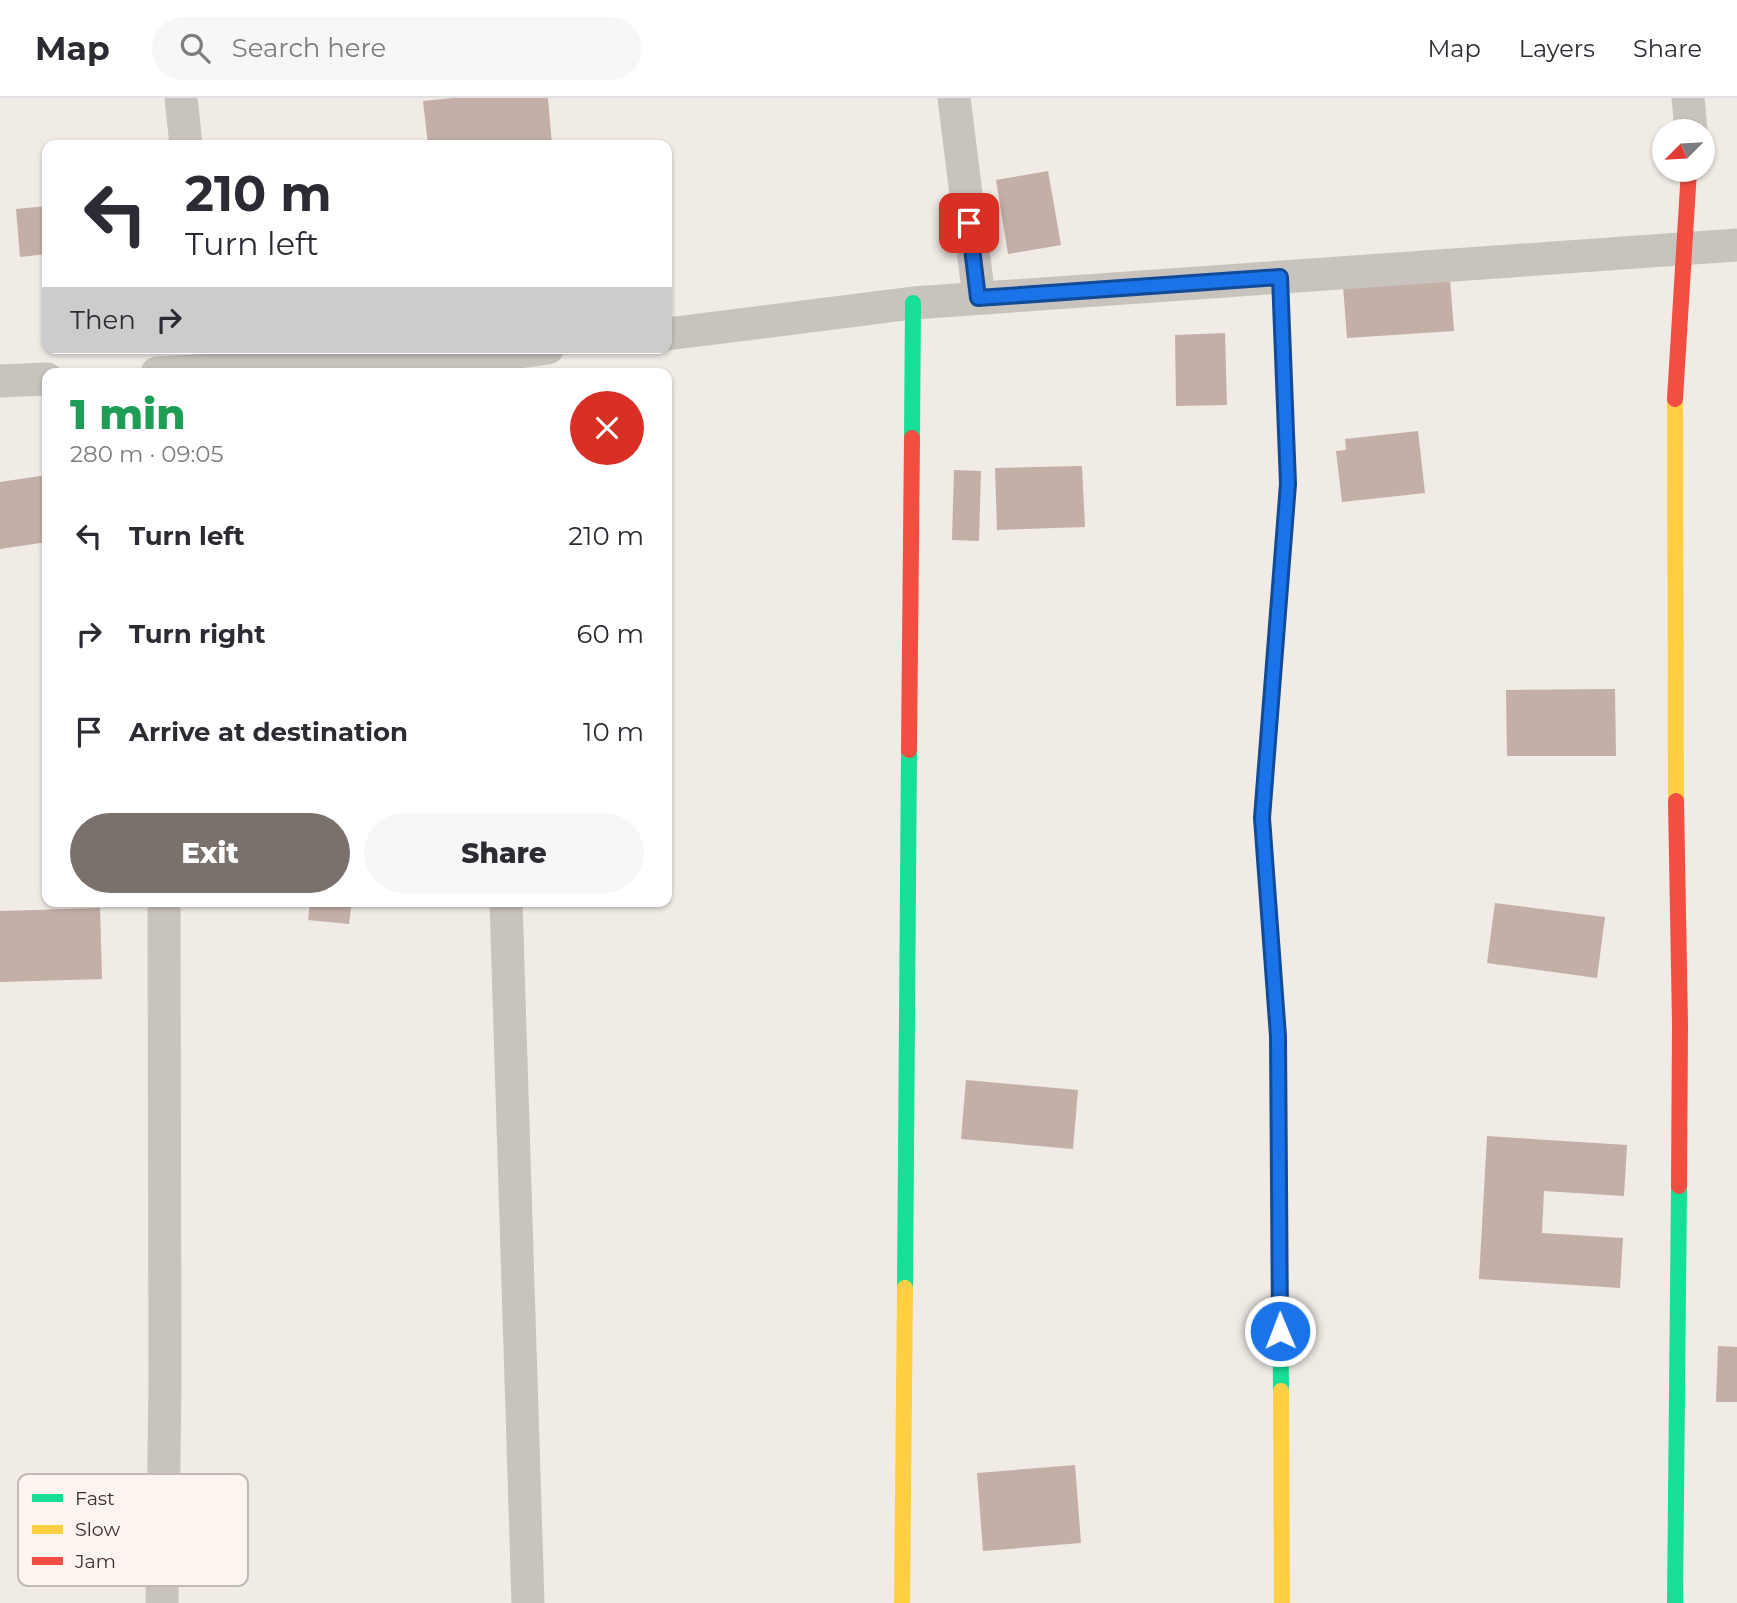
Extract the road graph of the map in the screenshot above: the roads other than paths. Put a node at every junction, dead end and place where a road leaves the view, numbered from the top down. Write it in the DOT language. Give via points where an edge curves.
graph roads {
  1 [pos="181,98"];
  2 [pos="954,98"];
  3 [pos="1688,98"];
  4 [pos="1690,119"];
  5 [pos="185,140"];
  6 [pos="1688,182"];
  7 [pos="1737,245"];
  8 [pos="1685,249"];
  9 [pos="1280,277"];
  10 [pos="978,298"];
  11 [pos="913,303"];
  12 [pos="672,333"];
  13 [pos="526,354"];
  14 [pos="205,359"];
  15 [pos="489,364"];
  16 [pos="178,368"];
  17 [pos="42,379"];
  18 [pos="0,381"];
  19 [pos="164,907"];
  20 [pos="506,907"];
  21 [pos="164,1474"];
  22 [pos="528,1603"];
  23 [pos="902,1603"];
  24 [pos="1282,1603"];
  25 [pos="1675,1603"];
  1 -- 5 [label="street"];
  2 -- 10 [label="street"];
  3 -- 4 [label="street"];
  6 -- 8 [label="street"];
  7 -- 8 [label="street"];
  8 -- 9 [label="street"];
  8 -- 25 [label="street" via="1675,399 1681,1024"];
  9 -- 10 [label="street"];
  9 -- 24 [label="street" via="1288,484 1262,818 1278,1036"];
  10 -- 11 [label="street"];
  11 -- 12 [label="street"];
  11 -- 23 [label="street"];
  13 -- 15 [label="street"];
  14 -- 15 [label="street"];
  14 -- 16 [label="street"];
  17 -- 18 [label="street"];
  19 -- 21 [label="street"];
  20 -- 22 [label="street"];
}
